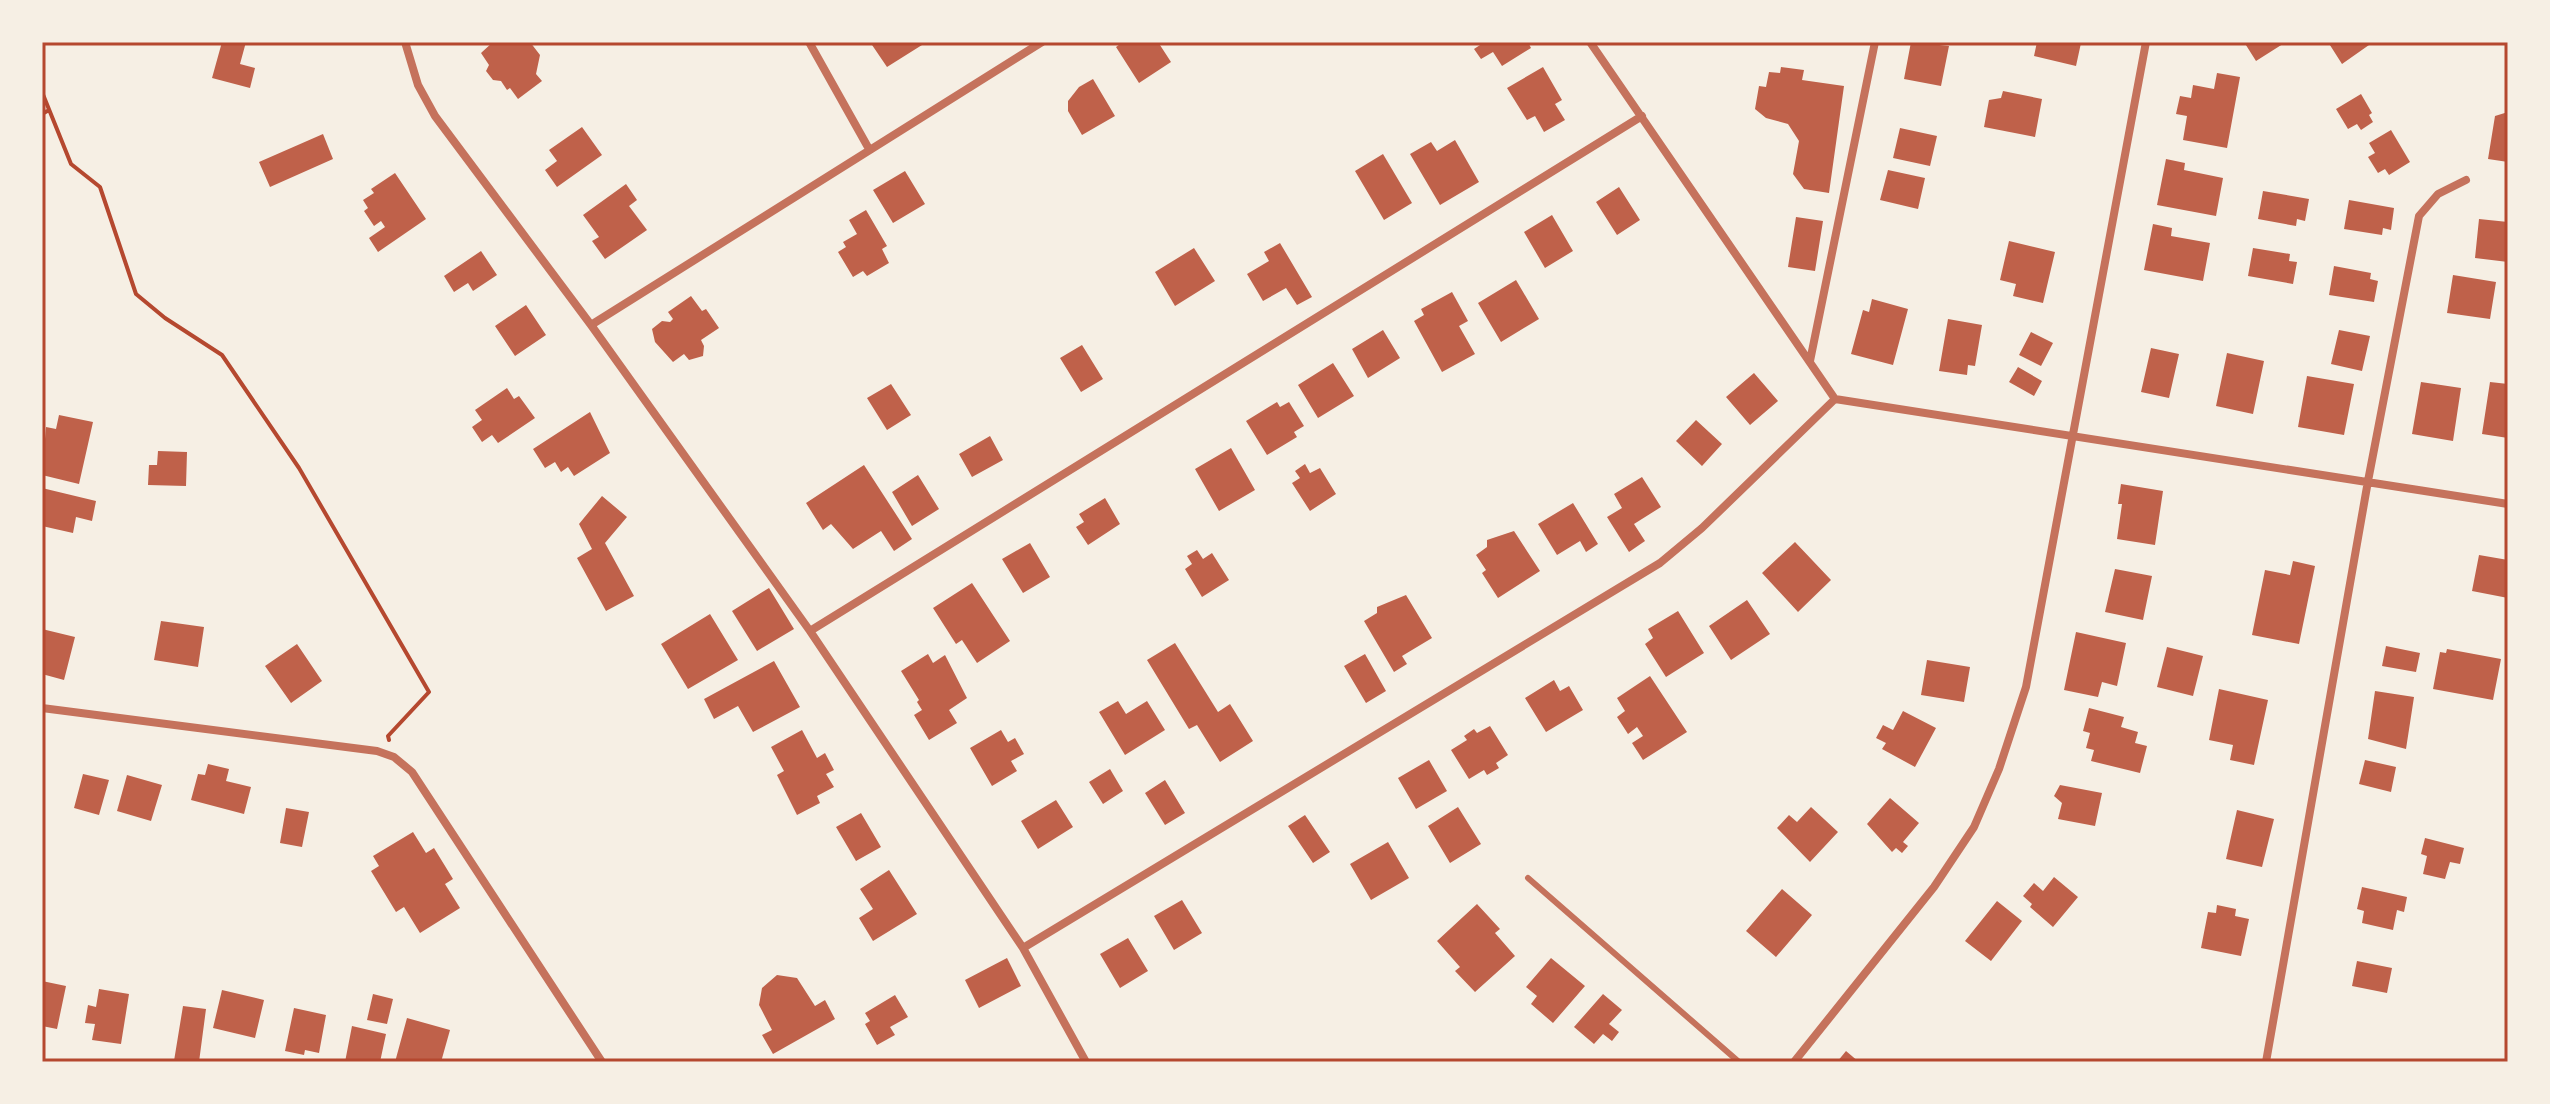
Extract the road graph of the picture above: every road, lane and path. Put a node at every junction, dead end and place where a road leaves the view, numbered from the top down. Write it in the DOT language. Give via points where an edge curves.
graph roads {
  1 [pos="405,42"];
  2 [pos="809,42"];
  3 [pos="1042,42"];
  4 [pos="1590,42"];
  5 [pos="1875,42"];
  6 [pos="2146,42"];
  7 [pos="42,92"];
  8 [pos="49,110"];
  9 [pos="42,114"];
  10 [pos="1642,116"];
  11 [pos="869,149"];
  12 [pos="2466,180"];
  13 [pos="591,325"];
  14 [pos="1810,361"];
  15 [pos="1835,399"];
  16 [pos="2074,436"];
  17 [pos="2368,481"];
  18 [pos="2508,504"];
  19 [pos="810,631"];
  20 [pos="42,708"];
  21 [pos="394,757"];
  22 [pos="1528,878"];
  23 [pos="1023,948"];
  24 [pos="602,1062"];
  25 [pos="1086,1062"];
  26 [pos="1739,1062"];
  27 [pos="1794,1062"];
  28 [pos="2266,1062"];
  1 -- 13 [label="street" via="418,85 435,116"];
  2 -- 11 [label="street"];
  3 -- 11 [label="street"];
  4 -- 10 [label="street"];
  5 -- 14 [label="street"];
  6 -- 16 [label="street"];
  7 -- 8 [label="path"];
  8 -- 9 [label="path"];
  8 -- 21 [label="path" via="71,164 100,187 136,294 222,355 299,468 429,692 388,736"];
  10 -- 14 [label="street"];
  10 -- 19 [label="street"];
  11 -- 13 [label="street"];
  12 -- 17 [label="street" via="2438,194 2419,216"];
  13 -- 19 [label="street"];
  14 -- 15 [label="street"];
  15 -- 16 [label="street"];
  15 -- 23 [label="street" via="1660,563"];
  16 -- 17 [label="street"];
  16 -- 27 [label="street" via="2026,687 1974,827 1934,887"];
  17 -- 18 [label="street"];
  17 -- 28 [label="street"];
  19 -- 23 [label="street"];
  20 -- 21 [label="street"];
  21 -- 24 [label="street" via="412,772"];
  22 -- 26 [label="lane"];
  23 -- 25 [label="street"];
}
